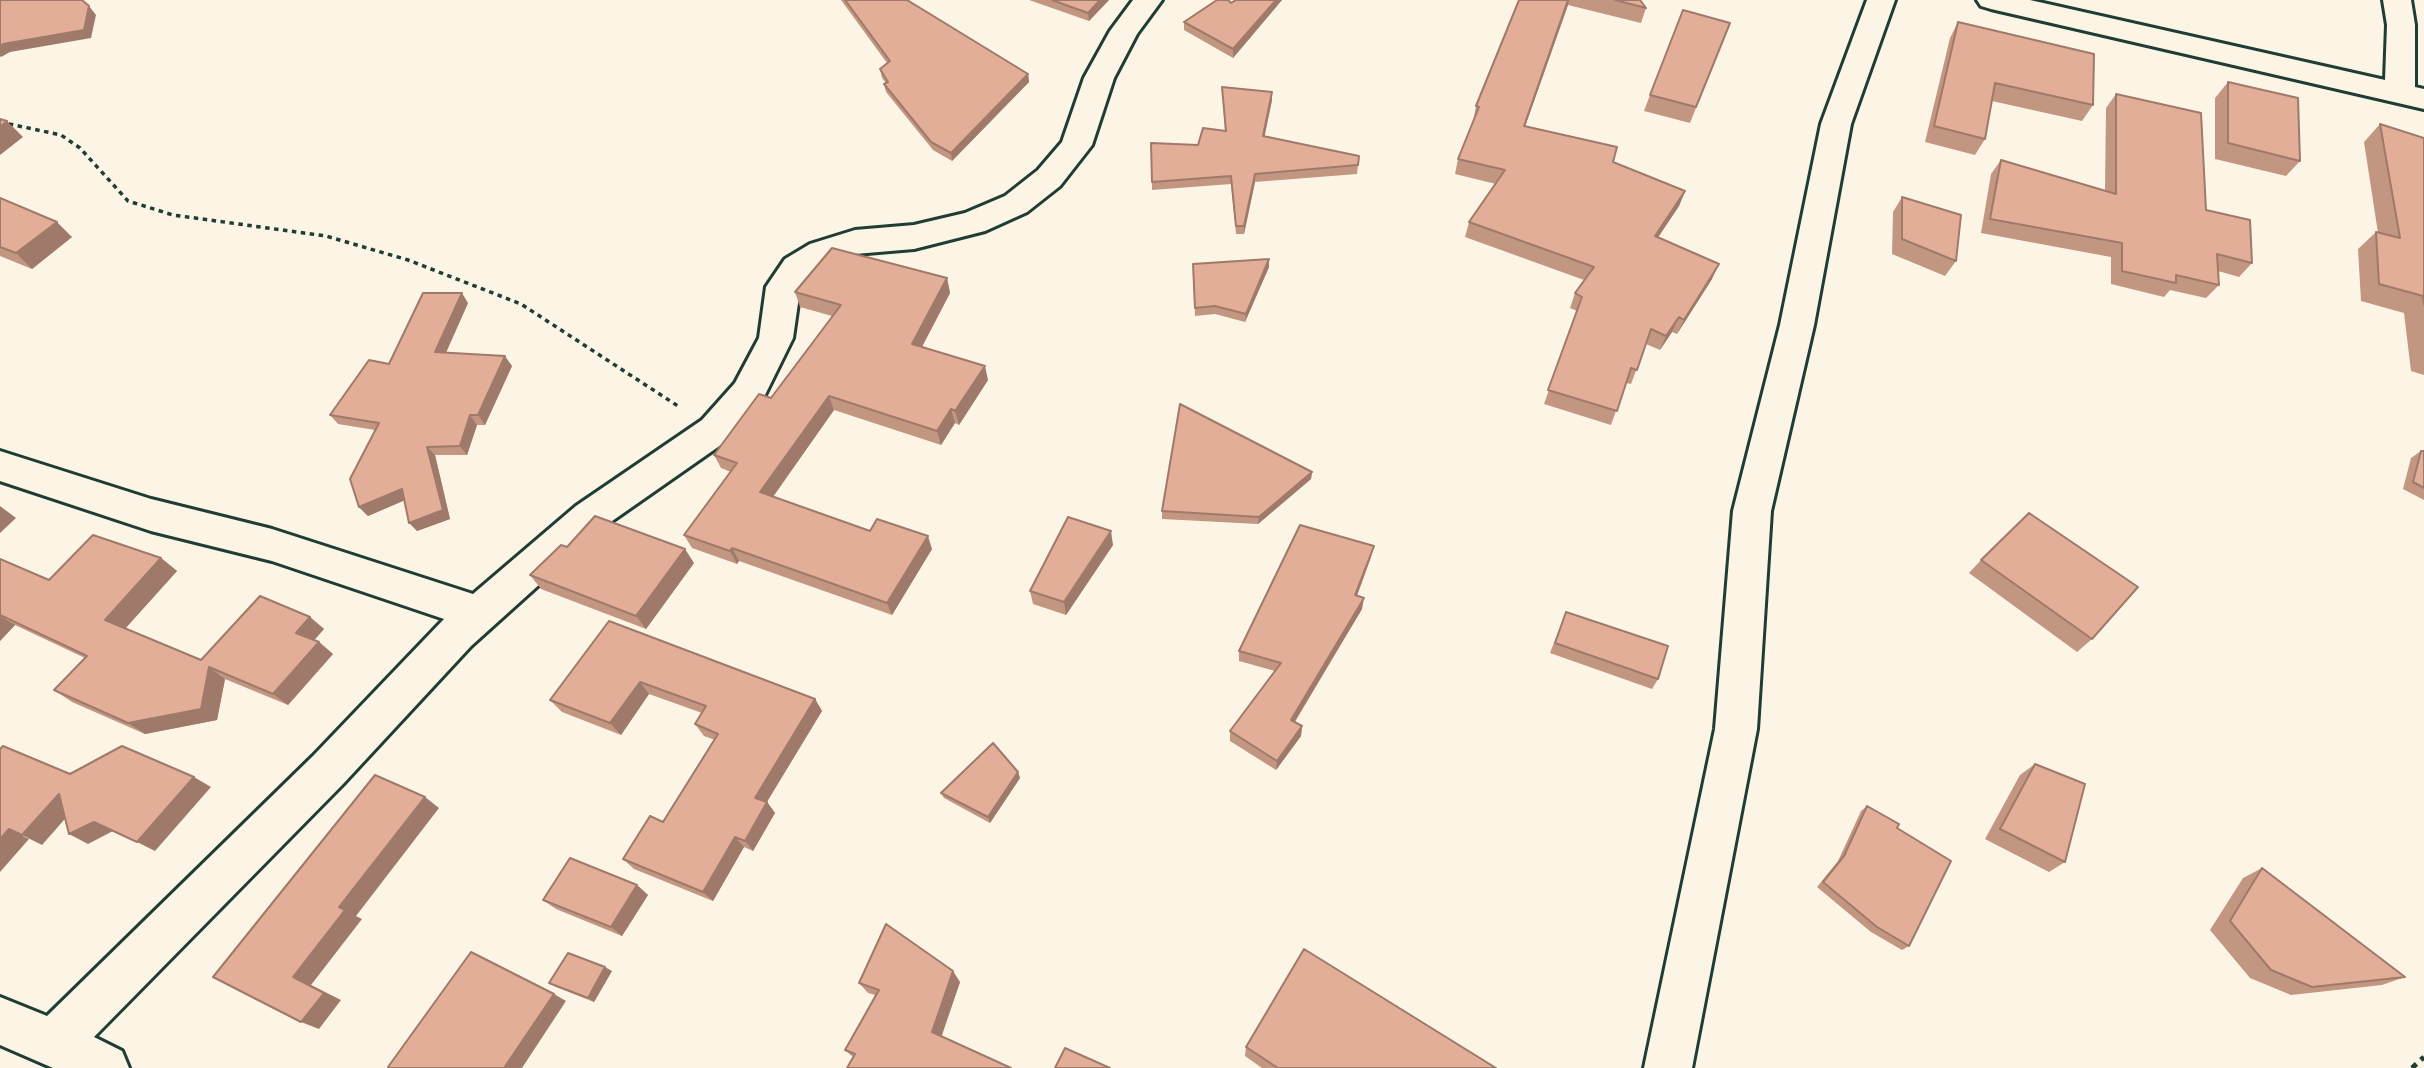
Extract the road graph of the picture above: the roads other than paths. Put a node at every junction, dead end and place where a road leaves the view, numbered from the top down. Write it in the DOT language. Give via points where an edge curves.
graph roads {
  1 [pos="1148,0"];
  2 [pos="1881,0"];
  3 [pos="1991,0"];
  4 [pos="2397,0"];
  5 [pos="2412,96"];
  6 [pos="0,466"];
  7 [pos="480,614"];
  8 [pos="0,1021"];
  9 [pos="54,1043"];
  10 [pos="105,1068"];
  11 [pos="1668,1068"];
  1 -- 7 [label="street" via="1124,31 1099,78 1076,145 1049,178 1016,204 973,223 914,237 855,242 822,251 797,268 783,287 775,338 748,393 715,430 589,517"];
  2 -- 11 [label="street" via="1836,124 1797,325 1752,511 1737,729"];
  3 -- 5 [label="street"];
  4 -- 5 [label="street"];
  6 -- 7 [label="street" via="151,515 272,545"];
  7 -- 9 [label="street"];
  8 -- 9 [label="street"];
  9 -- 10 [label="street"];
}
